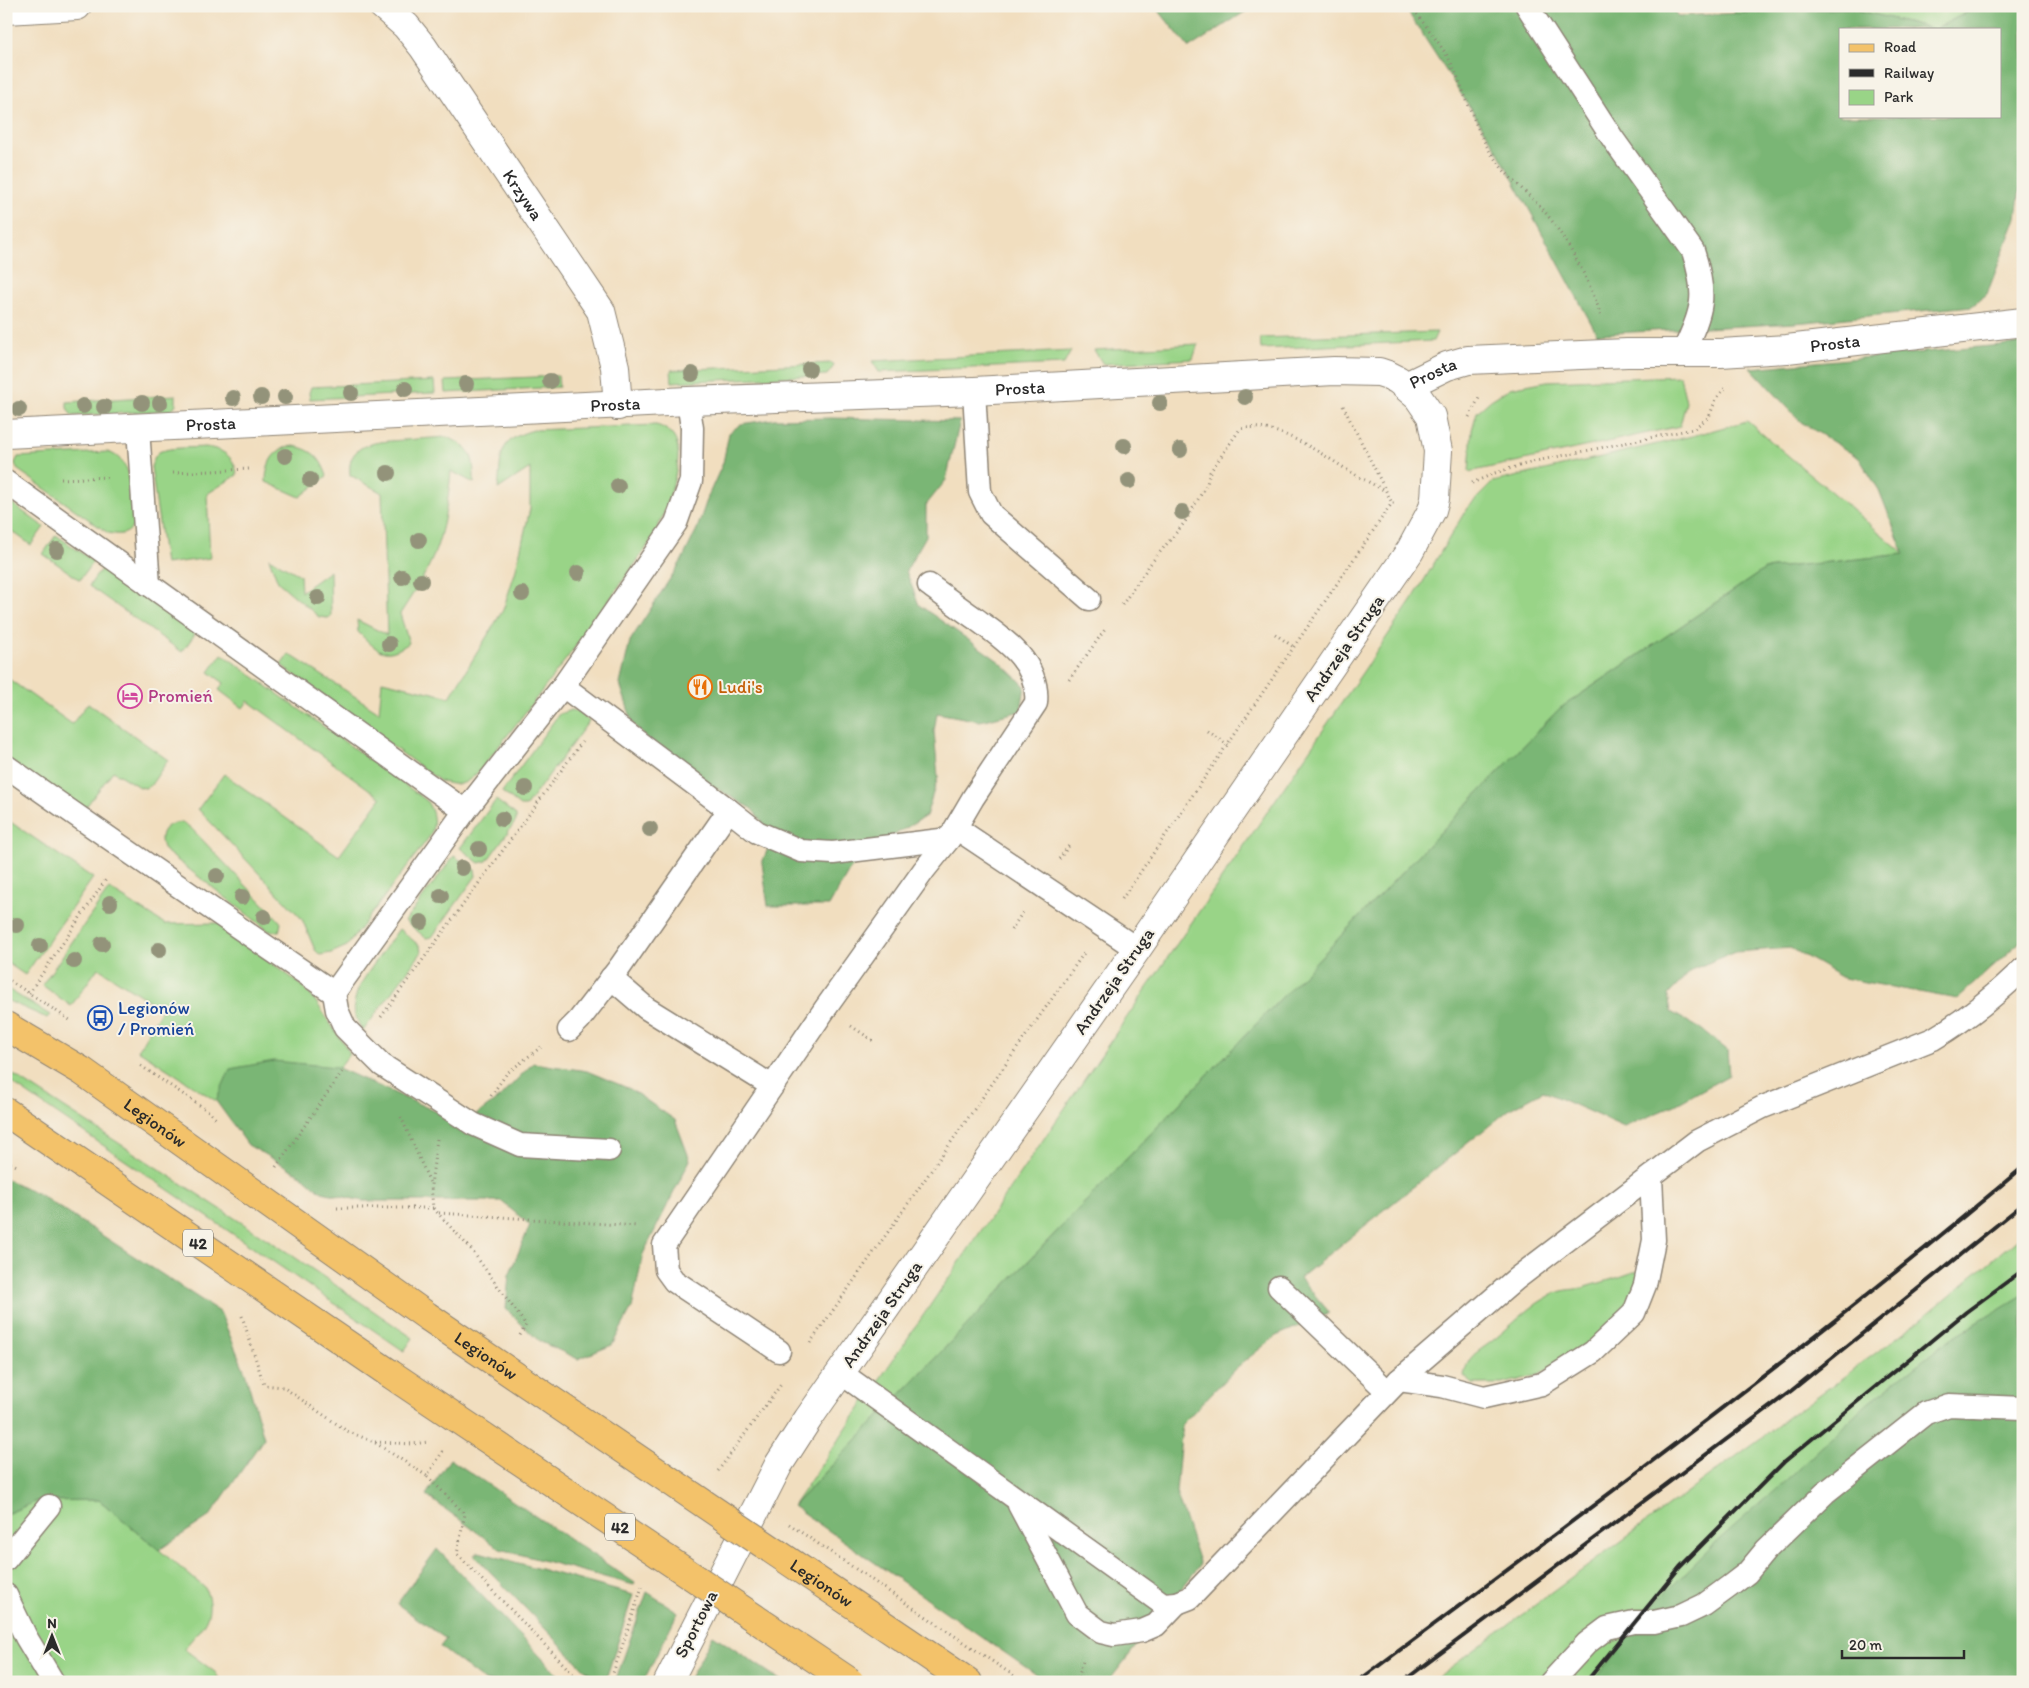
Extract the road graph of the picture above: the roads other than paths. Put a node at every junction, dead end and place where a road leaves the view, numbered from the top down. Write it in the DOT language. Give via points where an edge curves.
graph roads {
  1 [pos="78,6"];
  2 [pos="383,6"];
  3 [pos="1527,6"];
  4 [pos="6,10"];
  5 [pos="2023,322"];
  6 [pos="1684,353"];
  7 [pos="1406,386"];
  8 [pos="974,391"];
  9 [pos="688,401"];
  10 [pos="618,406"];
  11 [pos="138,429"];
  12 [pos="6,434"];
  13 [pos="6,482"];
  14 [pos="149,585"];
  15 [pos="928,585"];
  16 [pos="1089,599"];
  17 [pos="563,686"];
  18 [pos="6,766"];
  19 [pos="465,810"];
  20 [pos="729,810"];
  21 [pos="953,833"];
  22 [pos="1137,949"];
  23 [pos="2023,969"];
  24 [pos="611,978"];
  25 [pos="334,993"];
  26 [pos="6,1026"];
  27 [pos="569,1030"];
  28 [pos="772,1086"];
  29 [pos="6,1112"];
  30 [pos="609,1150"];
  31 [pos="1650,1177"];
  32 [pos="1279,1288"];
  33 [pos="779,1351"];
  34 [pos="841,1373"];
  35 [pos="1393,1386"];
  36 [pos="2023,1408"];
  37 [pos="1015,1498"];
  38 [pos="49,1506"];
  39 [pos="6,1559"];
  40 [pos="726,1567"];
  41 [pos="6,1595"];
  42 [pos="1178,1603"];
  43 [pos="53,1682"];
  44 [pos="668,1682"];
  45 [pos="850,1682"];
  46 [pos="968,1682"];
  47 [pos="1551,1682"];
  1 -- 4 [label="street"];
  2 -- 10 [label="street, Krzywa" via="423,47 601,311 615,367"];
  3 -- 6 [label="lane" via="1613,139 1693,251 1702,293 1700,309"];
  5 -- 6 [label="street, Prosta" via="1787,349"];
  6 -- 7 [label="street, Prosta" via="1468,360 1447,366"];
  7 -- 8 [label="street, Prosta" via="1379,372 1334,371"];
  7 -- 22 [label="street, Andrzeja Struga" via="1426,406 1434,427 1438,451 1432,510 1384,592"];
  8 -- 9 [label="street, Prosta"];
  8 -- 16 [label="lane" via="980,492 991,514"];
  9 -- 10 [label="street, Prosta"];
  9 -- 17 [label="lane" via="692,428 691,481 676,523"];
  10 -- 11 [label="street, Prosta"];
  11 -- 12 [label="street, Prosta"];
  11 -- 14 [label="lane"];
  13 -- 14 [label="lane"];
  14 -- 19 [label="lane"];
  15 -- 21 [label="lane" via="1020,654 1037,690 1036,703"];
  17 -- 19 [label="lane"];
  17 -- 20 [label="lane"];
  18 -- 25 [label="lane"];
  19 -- 25 [label="lane"];
  20 -- 21 [label="lane" via="757,832 802,851 833,853"];
  20 -- 24 [label="lane"];
  21 -- 22 [label="lane"];
  21 -- 28 [label="lane"];
  22 -- 34 [label="street, Andrzeja Struga"];
  23 -- 31 [label="lane" via="1987,1003 1933,1039 1763,1107 1697,1141"];
  24 -- 27 [label="lane"];
  24 -- 28 [label="lane" via="646,1008"];
  25 -- 30 [label="lane" via="336,1010 345,1028 360,1045 382,1065 473,1124 520,1146"];
  26 -- 46 [label="main road, Legionów, bridge" via="82,1071 427,1316"];
  28 -- 33 [label="lane" via="664,1245 666,1270 674,1281"];
  29 -- 45 [label="main road, 42, bridge"];
  31 -- 35 [label="lane" via="1516,1279"];
  31 -- 35 [label="lane" via="1654,1240 1645,1285 1634,1313 1593,1352 1542,1384 1484,1397 1442,1386"];
  32 -- 35 [label="lane"];
  34 -- 37 [label="lane"];
  34 -- 40 [label="street, Andrzeja Struga" via="779,1464"];
  35 -- 42 [label="lane" via="1190,1598"];
  36 -- 47 [label="lane" via="1949,1405 1926,1413 1826,1493 1766,1550 1747,1573 1704,1605 1681,1616 1607,1628 1587,1643"];
  37 -- 42 [label="lane" via="1163,1604"];
  37 -- 42 [label="lane" via="1077,1614 1091,1626 1114,1635 1142,1631 1156,1625"];
  38 -- 39 [label="lane"];
  40 -- 44 [label="street, Sportowa"];
  41 -- 43 [label="lane"];
}
